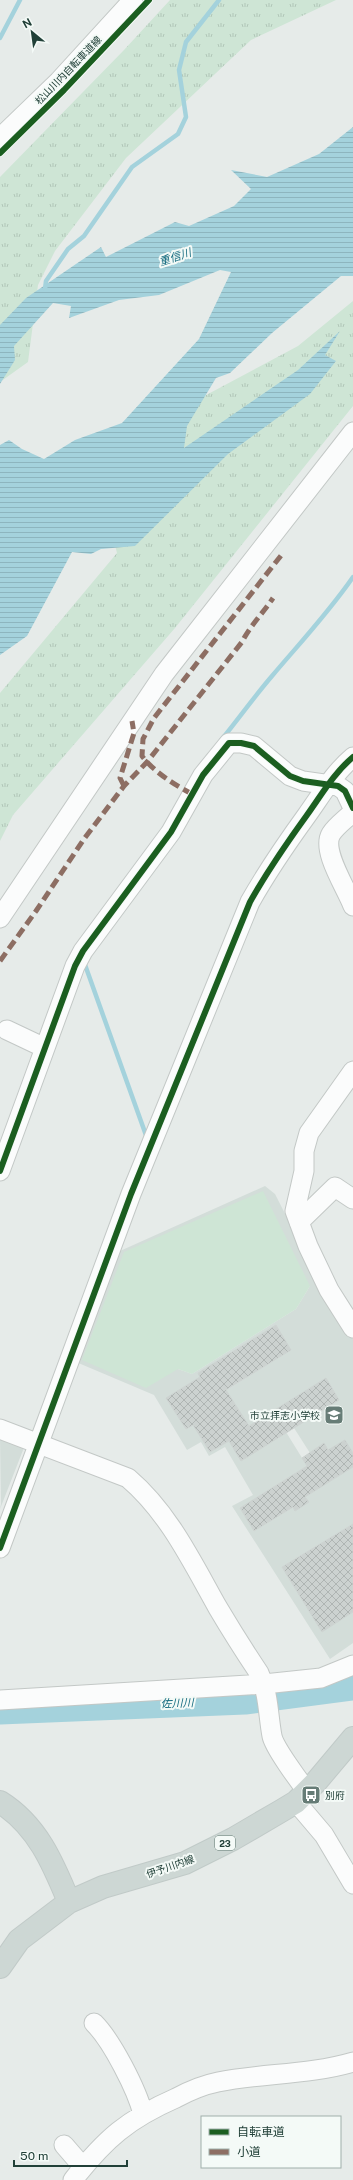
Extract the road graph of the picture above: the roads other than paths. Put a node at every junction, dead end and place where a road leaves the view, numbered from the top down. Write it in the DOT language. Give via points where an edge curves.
graph roads {
  1 [pos="133,0"];
  2 [pos="0,138"];
  3 [pos="353,432"];
  4 [pos="353,757"];
  5 [pos="328,785"];
  6 [pos="353,808"];
  7 [pos="353,812"];
  8 [pos="353,906"];
  9 [pos="0,918"];
  10 [pos="7,1030"];
  11 [pos="46,1048"];
  12 [pos="353,1071"];
  13 [pos="0,1171"];
  14 [pos="353,1199"];
  15 [pos="298,1222"];
  16 [pos="353,1328"];
  17 [pos="0,1429"];
  18 [pos="39,1445"];
  19 [pos="0,1548"];
  20 [pos="353,1665"];
  21 [pos="264,1686"];
  22 [pos="0,1700"];
  23 [pos="353,1738"];
  24 [pos="301,1796"];
  25 [pos="0,1802"];
  26 [pos="353,1884"];
  27 [pos="70,1902"];
  28 [pos="0,1967"];
  29 [pos="94,2024"];
  30 [pos="353,2062"];
  31 [pos="143,2114"];
  32 [pos="64,2145"];
  33 [pos="78,2173"];
  1 -- 2 [label="street" via="59,81"];
  3 -- 9 [label="street" via="164,674"];
  4 -- 5 [label="street" via="343,765"];
  5 -- 6 [label="street" via="338,786 345,791"];
  5 -- 11 [label="street" via="314,784 290,776 254,746 229,743 203,775 171,832 83,951"];
  5 -- 18 [label="street" via="269,868 250,902 131,1194"];
  7 -- 8 [label="street" via="332,834 329,851"];
  10 -- 11 [label="street"];
  11 -- 13 [label="street"];
  12 -- 15 [label="street" via="309,1133 295,1211"];
  14 -- 15 [label="street" via="335,1187"];
  15 -- 16 [label="street" via="329,1290"];
  17 -- 18 [label="street"];
  18 -- 19 [label="street"];
  18 -- 21 [label="street" via="128,1478 137,1485 177,1534"];
  20 -- 21 [label="street" via="321,1678"];
  21 -- 22 [label="street"];
  21 -- 24 [label="street" via="272,1738"];
  23 -- 24 [label="main road, 伊予川内線 / 23"];
  24 -- 26 [label="street"];
  24 -- 27 [label="main road, 伊予川内線 / 23" via="233,1839 184,1863 103,1887"];
  25 -- 27 [label="main road" via="34,1830 53,1862"];
  27 -- 28 [label="main road, 伊予川内線 / 23" via="20,1940"];
  29 -- 31 [label="street" via="101,2030 118,2060 140,2102"];
  30 -- 31 [label="street" via="217,2082"];
  31 -- 33 [label="street" via="116,2132"];
  32 -- 33 [label="street"];
}
